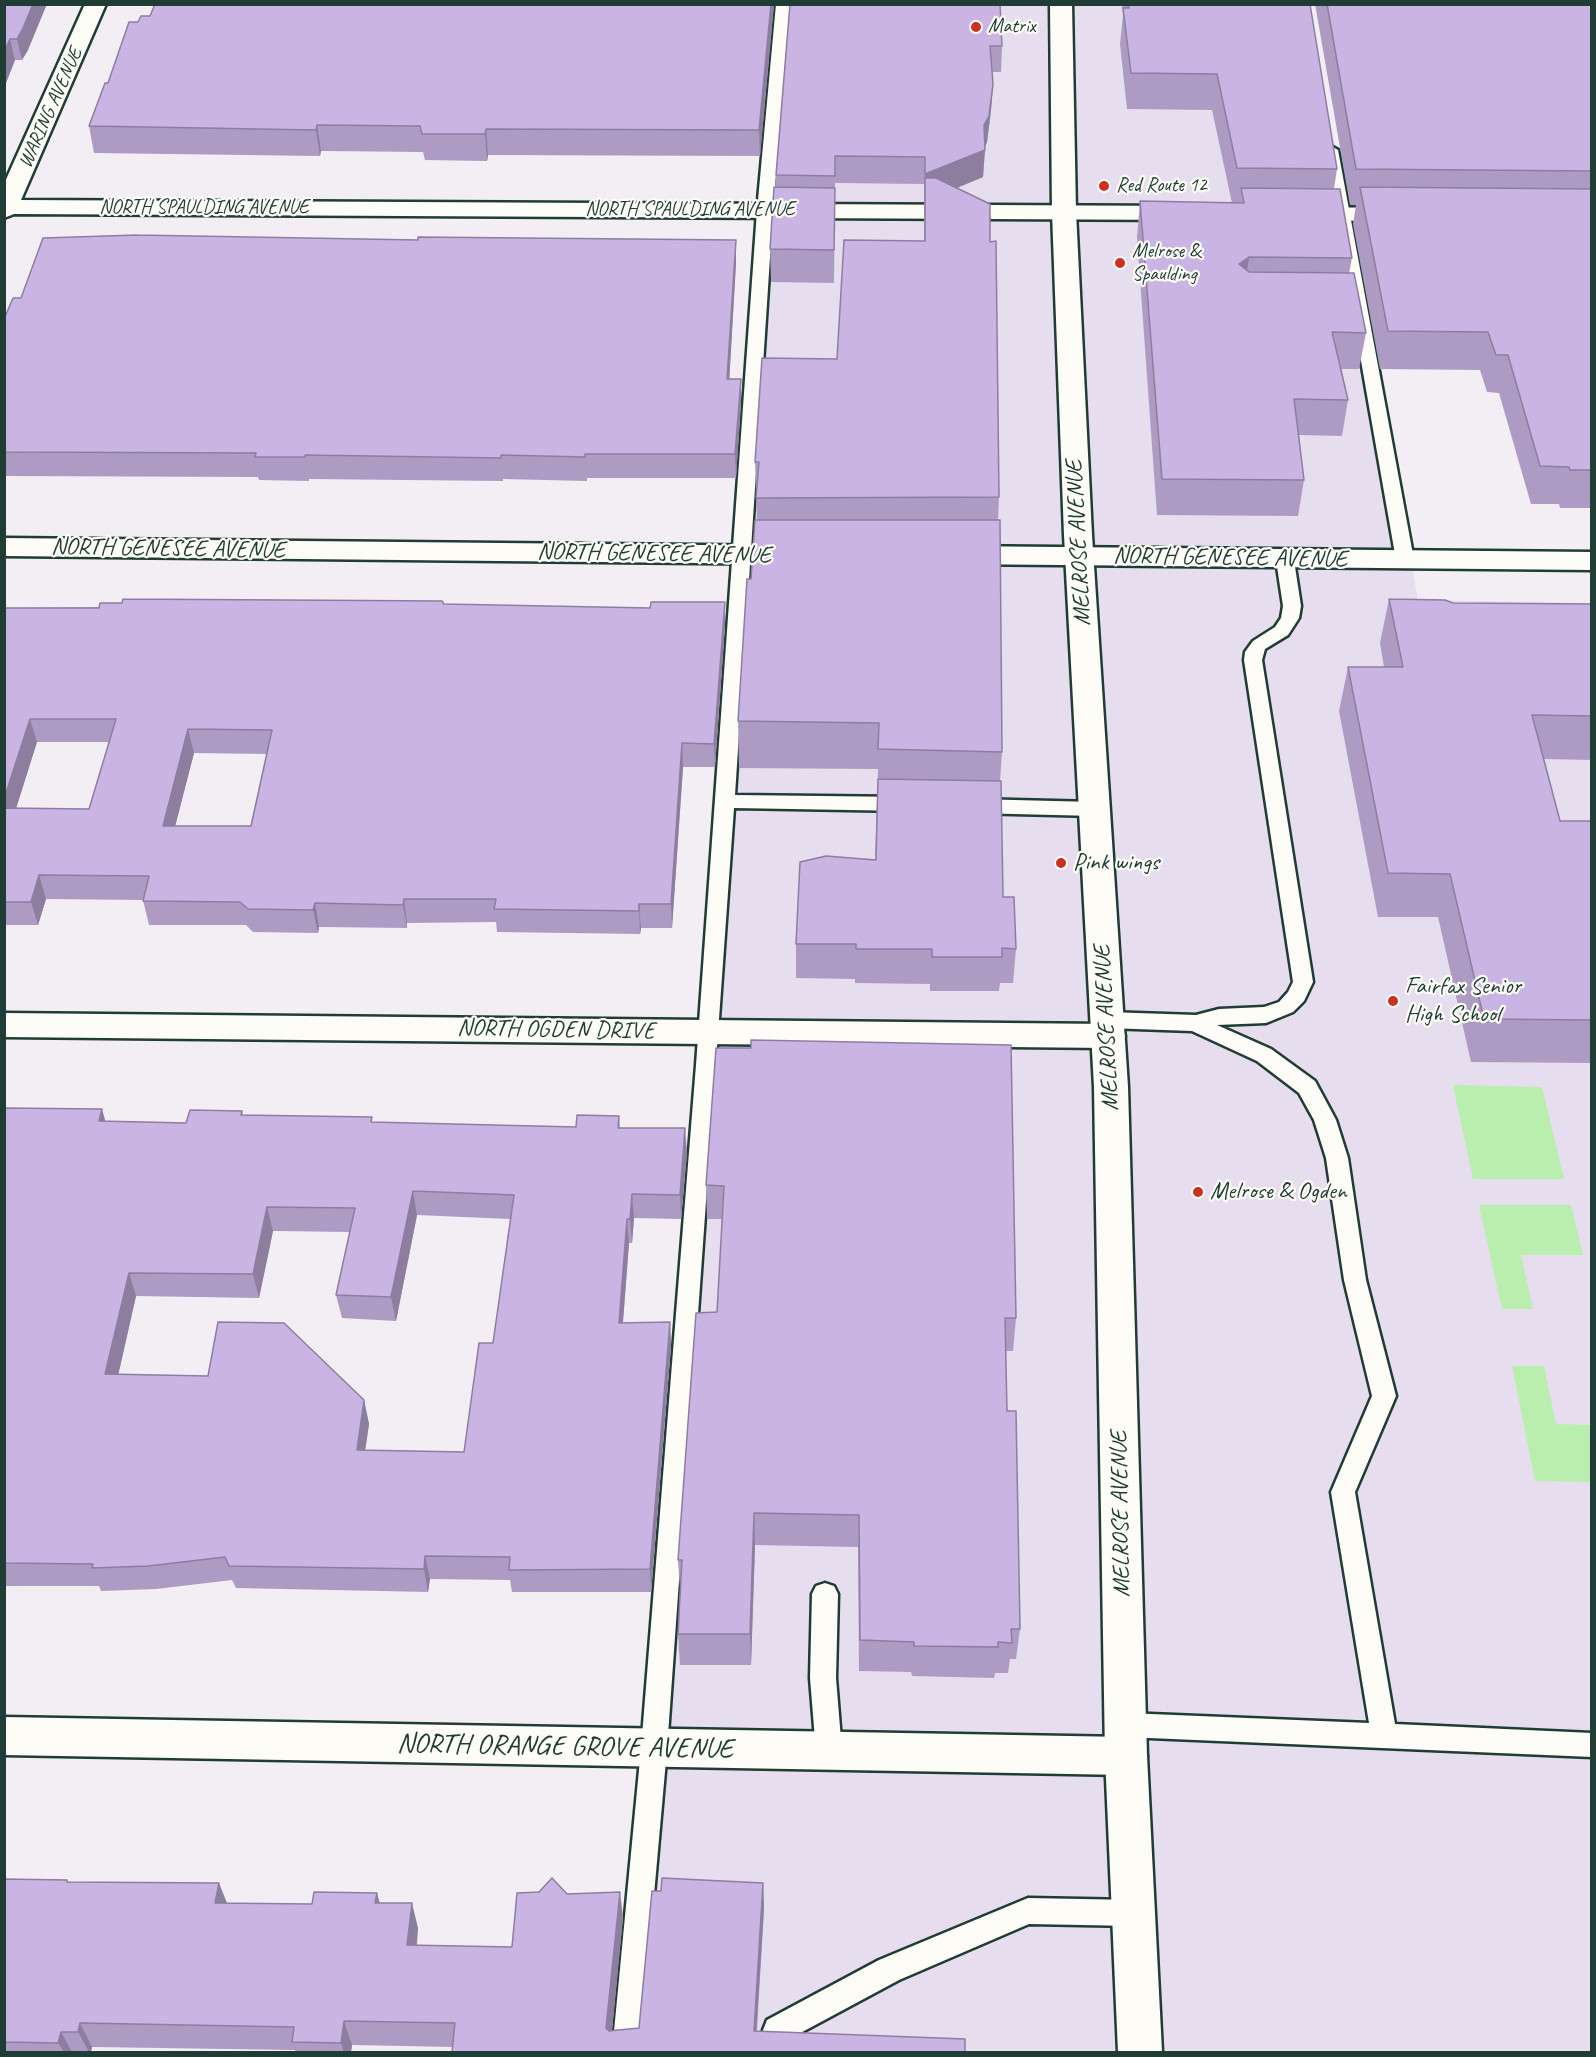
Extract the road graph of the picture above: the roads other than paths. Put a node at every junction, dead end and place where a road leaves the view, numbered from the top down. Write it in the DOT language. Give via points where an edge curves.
graph roads {
  1 [pos="96,4"];
  2 [pos="783,4"];
  3 [pos="1061,4"];
  4 [pos="1328,132"];
  5 [pos="5,209"];
  6 [pos="765,211"];
  7 [pos="1064,212"];
  8 [pos="1202,213"];
  9 [pos="1272,214"];
  10 [pos="1341,214"];
  11 [pos="1424,215"];
  12 [pos="4,547"];
  13 [pos="1080,554"];
  14 [pos="744,555"];
  15 [pos="826,555"];
  16 [pos="932,555"];
  17 [pos="1285,560"];
  18 [pos="1405,560"];
  19 [pos="1592,561"];
  20 [pos="726,801"];
  21 [pos="931,805"];
  22 [pos="954,805"];
  23 [pos="1095,809"];
  24 [pos="1196,1023"];
  25 [pos="4,1025"];
  26 [pos="1108,1028"];
  27 [pos="709,1032"];
  28 [pos="825,1594"];
  29 [pos="4,1736"];
  30 [pos="1384,1737"];
  31 [pos="1126,1740"];
  32 [pos="1592,1745"];
  33 [pos="654,1749"];
  34 [pos="829,1752"];
  35 [pos="1134,1913"];
  36 [pos="626,2052"];
  37 [pos="776,2052"];
  38 [pos="1140,2052"];
  1 -- 5 [label="street, WARING AVENUE"];
  2 -- 6 [label="lane"];
  3 -- 7 [label="street, MELROSE AVENUE"];
  4 -- 10 [label="lane"];
  5 -- 6 [label="street, NORTH SPAULDING AVENUE"];
  6 -- 7 [label="street, NORTH SPAULDING AVENUE"];
  6 -- 14 [label="lane"];
  7 -- 8 [label="street, NORTH SPAULDING AVENUE"];
  7 -- 13 [label="street, MELROSE AVENUE"];
  9 -- 10 [label="street"];
  10 -- 11 [label="street"];
  10 -- 18 [label="lane" via="1352,301"];
  12 -- 14 [label="street, NORTH GENESEE AVENUE"];
  13 -- 16 [label="street, NORTH GENESEE AVENUE"];
  13 -- 17 [label="street, NORTH GENESEE AVENUE"];
  13 -- 23 [label="street, MELROSE AVENUE"];
  14 -- 15 [label="street, NORTH GENESEE AVENUE"];
  14 -- 20 [label="lane"];
  17 -- 18 [label="street, NORTH GENESEE AVENUE"];
  17 -- 24 [label="lane" via="1292,606 1287,626 1259,645 1253,660 1303,982 1297,996 1276,1012"];
  18 -- 19 [label="street, NORTH GENESEE AVENUE"];
  20 -- 21 [label="lane"];
  20 -- 27 [label="lane"];
  22 -- 23 [label="lane"];
  23 -- 26 [label="street, MELROSE AVENUE"];
  24 -- 26 [label="lane"];
  24 -- 30 [label="lane" via="1264,1055 1307,1087 1326,1120 1337,1158 1355,1280 1384,1396 1343,1492"];
  25 -- 27 [label="street, NORTH OGDEN DRIVE"];
  26 -- 27 [label="street, NORTH OGDEN DRIVE"];
  26 -- 31 [label="street, MELROSE AVENUE"];
  27 -- 33 [label="lane"];
  28 -- 34 [label="lane" via="823,1678"];
  29 -- 33 [label="street, NORTH ORANGE GROVE AVENUE"];
  30 -- 31 [label="lane"];
  30 -- 32 [label="lane"];
  31 -- 34 [label="street, NORTH ORANGE GROVE AVENUE"];
  31 -- 35 [label="street, MELROSE AVENUE"];
  33 -- 34 [label="street, NORTH ORANGE GROVE AVENUE"];
  33 -- 36 [label="lane"];
  35 -- 37 [label="lane" via="1028,1911 889,1970 777,2030"];
  35 -- 38 [label="street, MELROSE AVENUE"];
}
